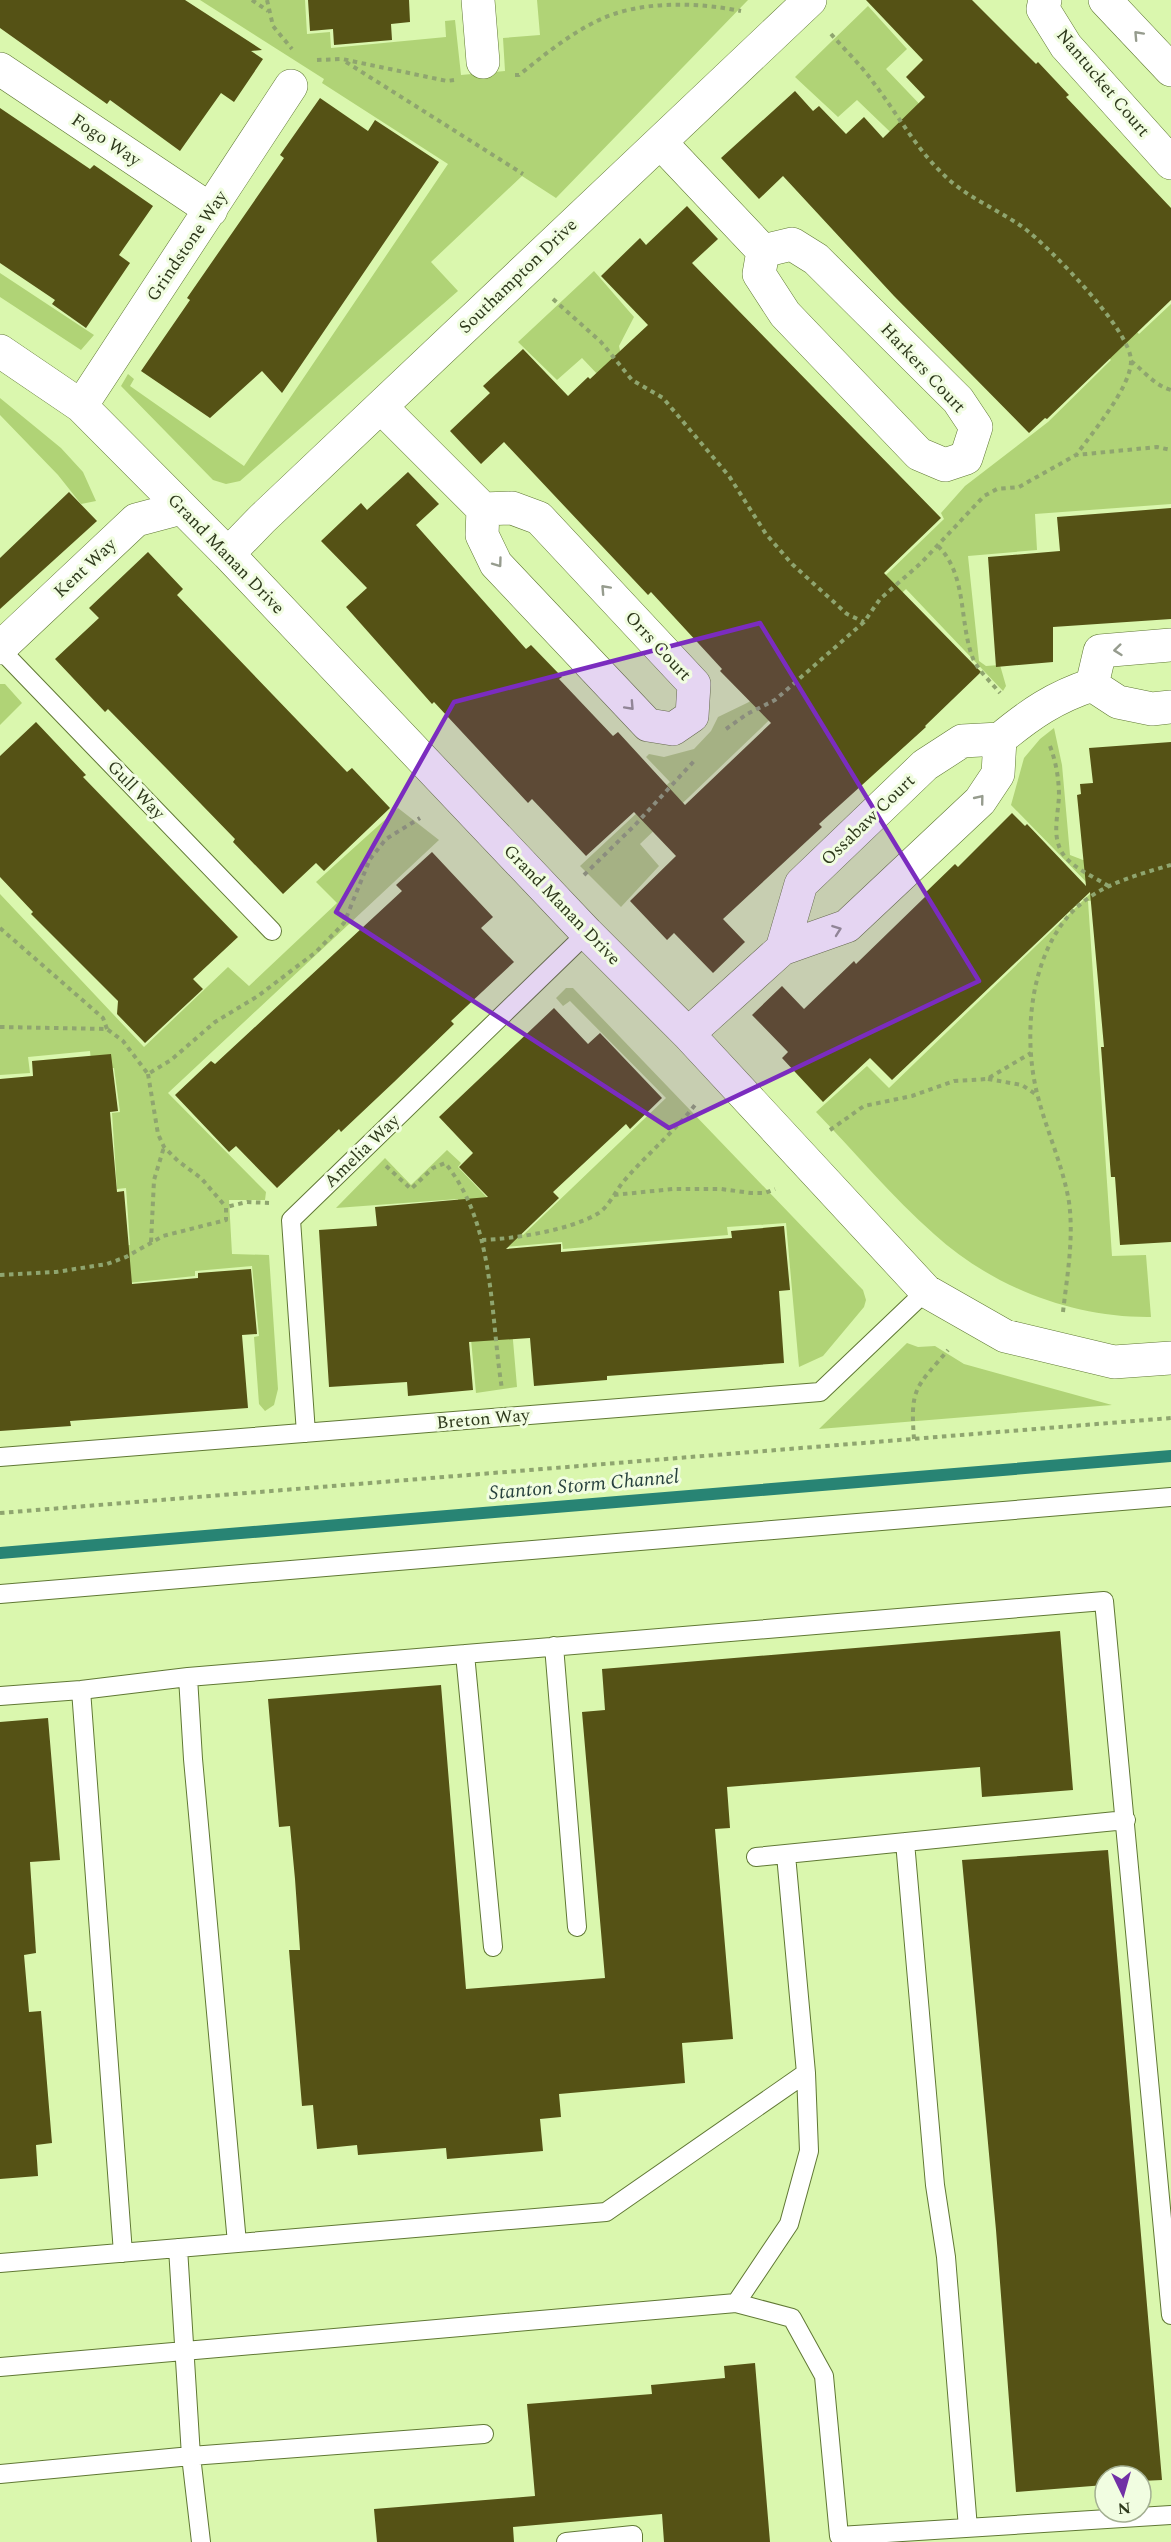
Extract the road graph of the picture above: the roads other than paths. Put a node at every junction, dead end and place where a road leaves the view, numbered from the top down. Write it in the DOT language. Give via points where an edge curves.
graph roads {
  1 [pos="478,0"];
  2 [pos="810,0"];
  3 [pos="1045,0"];
  4 [pos="1105,0"];
  5 [pos="483,62"];
  6 [pos="0,69"];
  7 [pos="1171,70"];
  8 [pos="291,86"];
  9 [pos="660,142"];
  10 [pos="1171,162"];
  11 [pos="211,210"];
  12 [pos="764,251"];
  13 [pos="0,351"];
  14 [pos="81,406"];
  15 [pos="381,407"];
  16 [pos="181,508"];
  17 [pos="483,509"];
  18 [pos="228,554"];
  19 [pos="1171,645"];
  20 [pos="0,648"];
  21 [pos="1092,685"];
  22 [pos="1171,707"];
  23 [pos="1000,739"];
  24 [pos="272,931"];
  25 [pos="587,933"];
  26 [pos="782,949"];
  27 [pos="688,1034"];
  28 [pos="926,1291"];
  29 [pos="1171,1358"];
  30 [pos="306,1433"];
  31 [pos="0,1457"];
  32 [pos="1171,1497"];
  33 [pos="0,1594"];
  34 [pos="554,1647"];
  35 [pos="465,1654"];
  36 [pos="188,1677"];
  37 [pos="81,1690"];
  38 [pos="0,1696"];
  39 [pos="1126,1820"];
  40 [pos="905,1842"];
  41 [pos="786,1855"];
  42 [pos="756,1857"];
  43 [pos="577,1927"];
  44 [pos="494,1947"];
  45 [pos="806,2073"];
  46 [pos="237,2243"];
  47 [pos="178,2248"];
  48 [pos="123,2253"];
  49 [pos="0,2263"];
  50 [pos="736,2303"];
  51 [pos="1171,2315"];
  52 [pos="184,2350"];
  53 [pos="0,2367"];
  54 [pos="484,2434"];
  55 [pos="191,2456"];
  56 [pos="0,2474"];
  57 [pos="1171,2515"];
  58 [pos="968,2528"];
  59 [pos="201,2542"];
  60 [pos="566,2542"];
  61 [pos="633,2542"];
  1 -- 5 [label="street"];
  2 -- 9 [label="street, Southampton Drive"];
  3 -- 10 [label="street, Nantucket Court" via="1043,9 1066,46"];
  7 -- 4 [label="street, one-way"];
  6 -- 11 [label="street, Fogo Way"];
  8 -- 11 [label="street, Grindstone Way"];
  9 -- 12 [label="street"];
  9 -- 15 [label="street, Southampton Drive"];
  11 -- 14 [label="street, Grindstone Way"];
  12 -- 12 [label="street, Harkers Court" via="759,274 785,314 919,454 945,465 966,458 976,427 958,400 816,259 792,244"];
  13 -- 14 [label="street, Grand Manan Drive"];
  14 -- 16 [label="street, Grand Manan Drive"];
  15 -- 17 [label="street"];
  15 -- 18 [label="street, Southampton Drive"];
  16 -- 18 [label="street, Grand Manan Drive"];
  16 -- 20 [label="street, Kent Way" via="136,520"];
  17 -- 17 [label="street, Orrs Court, one-way" via="482,535 496,564 648,725 674,729 692,716 694,684 538,518 512,508"];
  18 -- 25 [label="street, Grand Manan Drive"];
  19 -- 21 [label="street, one-way" via="1100,651"];
  20 -- 24 [label="lane, Gull Way"];
  21 -- 22 [label="street" via="1118,702 1152,709"];
  21 -- 23 [label="street" via="1065,693"];
  26 -- 23 [label="street, one-way" via="847,926 980,801 998,774"];
  23 -- 26 [label="street, Ossabaw Court" via="962,741 925,765 801,884"];
  25 -- 27 [label="street, Grand Manan Drive"];
  25 -- 30 [label="lane, Amelia Way" via="291,1220"];
  26 -- 27 [label="street"];
  27 -- 28 [label="street, Grand Manan Drive"];
  28 -- 29 [label="street, Grand Manan Drive" via="1005,1336 1114,1362"];
  28 -- 30 [label="lane, Breton Way" via="820,1392"];
  30 -- 31 [label="lane, Breton Way"];
  32 -- 33 [label="lane"];
  34 -- 35 [label="lane"];
  34 -- 39 [label="lane" via="1104,1601"];
  34 -- 43 [label="lane"];
  35 -- 36 [label="lane"];
  35 -- 44 [label="lane"];
  36 -- 37 [label="lane"];
  36 -- 46 [label="lane"];
  37 -- 38 [label="lane"];
  37 -- 48 [label="lane"];
  39 -- 40 [label="lane"];
  39 -- 51 [label="lane"];
  40 -- 41 [label="lane"];
  40 -- 58 [label="lane"];
  41 -- 42 [label="lane"];
  41 -- 45 [label="lane"];
  45 -- 46 [label="lane" via="606,2212"];
  45 -- 50 [label="lane" via="809,2151 789,2224"];
  46 -- 47 [label="lane"];
  47 -- 48 [label="lane"];
  47 -- 52 [label="lane"];
  48 -- 49 [label="lane"];
  50 -- 52 [label="lane"];
  50 -- 58 [label="lane" via="792,2318 824,2376 839,2536"];
  52 -- 53 [label="lane"];
  52 -- 55 [label="lane"];
  54 -- 55 [label="lane"];
  55 -- 56 [label="lane"];
  55 -- 59 [label="lane"];
  57 -- 58 [label="lane"];
  60 -- 61 [label="lane" via="633,2535"];
}
